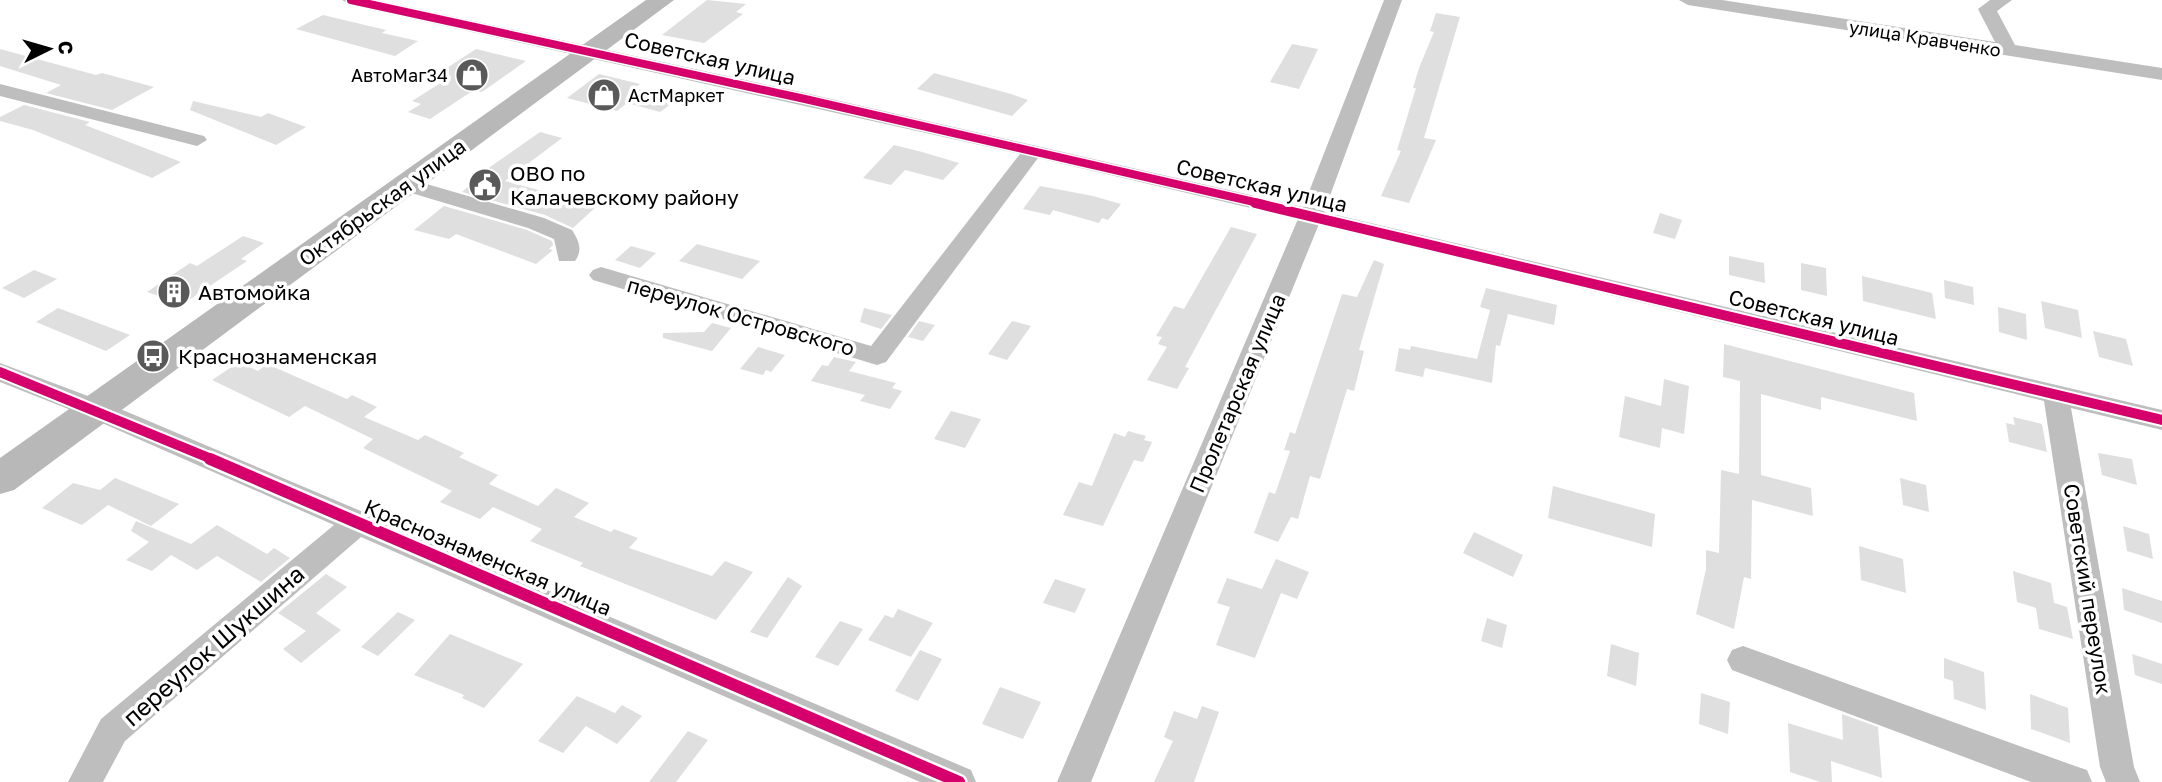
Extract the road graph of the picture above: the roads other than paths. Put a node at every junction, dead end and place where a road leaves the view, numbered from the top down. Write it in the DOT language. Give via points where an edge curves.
graph roads {
  1 [pos="351,0"];
  2 [pos="662,0"];
  3 [pos="1393,0"];
  4 [pos="1688,0"];
  5 [pos="1966,0"];
  6 [pos="1995,4"];
  7 [pos="592,50"];
  8 [pos="2009,52"];
  9 [pos="2162,74"];
  10 [pos="0,90"];
  11 [pos="197,140"];
  12 [pos="1032,152"];
  13 [pos="407,184"];
  14 [pos="1311,216"];
  15 [pos="567,256"];
  16 [pos="601,275"];
  17 [pos="0,372"];
  18 [pos="2056,395"];
  19 [pos="95,409"];
  20 [pos="2162,420"];
  21 [pos="0,479"];
  22 [pos="358,522"];
  23 [pos="1743,660"];
  24 [pos="85,782"];
  25 [pos="959,782"];
  26 [pos="1074,782"];
  27 [pos="2075,782"];
  28 [pos="2123,782"];
  1 -- 7 [label="street, Советская улица"];
  2 -- 7 [label="main road, Октябрьская улица"];
  3 -- 14 [label="street, Пролетарская улица"];
  4 -- 8 [label="street, улица Кравченко"];
  5 -- 6 [label="street"];
  6 -- 8 [label="street"];
  7 -- 12 [label="street, Советская улица"];
  7 -- 13 [label="main road, Октябрьская улица"];
  8 -- 9 [label="street, улица Кравченко"];
  10 -- 11 [label="street"];
  12 -- 14 [label="street, Советская улица"];
  12 -- 16 [label="street, переулок Островского" via="877,356"];
  13 -- 15 [label="street" via="564,235"];
  13 -- 19 [label="main road, Октябрьская улица"];
  14 -- 18 [label="street, Советская улица"];
  14 -- 26 [label="street, Пролетарская улица"];
  17 -- 19 [label="street, Краснознаменская улица"];
  18 -- 20 [label="street, Советская улица"];
  18 -- 28 [label="street, Советский переулок"];
  19 -- 21 [label="main road, Октябрьская улица"];
  19 -- 22 [label="street, Краснознаменская улица"];
  22 -- 24 [label="street, переулок Шукшина" via="113,730"];
  22 -- 25 [label="street, Краснознаменская улица"];
  23 -- 27 [label="street"];
}
